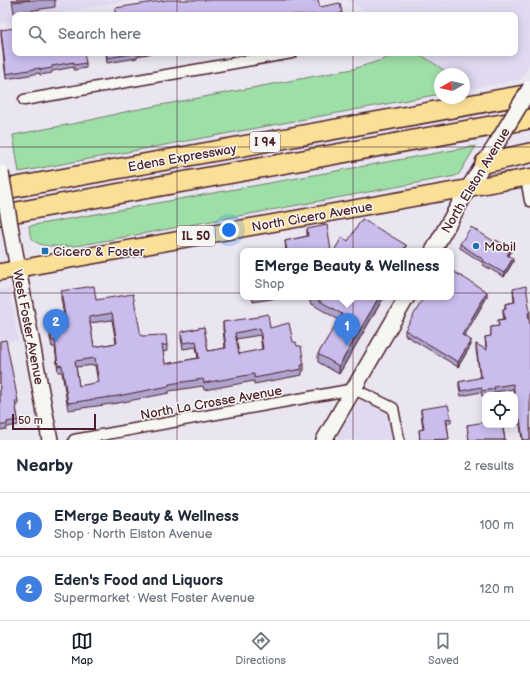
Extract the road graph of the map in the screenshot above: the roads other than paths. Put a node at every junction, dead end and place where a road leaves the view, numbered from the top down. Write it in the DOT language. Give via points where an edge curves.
graph roads {
  1 [pos="275,56"];
  2 [pos="530,88"];
  3 [pos="530,94"];
  4 [pos="24,100"];
  5 [pos="530,119"];
  6 [pos="530,153"];
  7 [pos="485,163"];
  8 [pos="0,177"];
  9 [pos="528,177"];
  10 [pos="469,187"];
  11 [pos="530,201"];
  12 [pos="0,215"];
  13 [pos="435,248"];
  14 [pos="18,268"];
  15 [pos="0,272"];
  16 [pos="405,300"];
  17 [pos="354,389"];
  18 [pos="50,440"];
  19 [pos="74,440"];
  20 [pos="324,440"];
  21 [pos="399,440"];
  1 -- 4 [label="street"];
  2 -- 7 [label="main road, North Elston Avenue, bridge"];
  3 -- 8 [label="highway, Edens Expressway / I 94"];
  5 -- 12 [label="highway, Edens Expressway / I 94"];
  6 -- 7 [label="highway"];
  7 -- 10 [label="main road, North Elston Avenue"];
  8 -- 14 [label="main road, West Foster Avenue, bridge"];
  9 -- 10 [label="main road, North Cicero Avenue / IL 50"];
  9 -- 11 [label="street"];
  10 -- 13 [label="main road, North Elston Avenue"];
  10 -- 14 [label="main road, North Cicero Avenue / IL 50"];
  14 -- 15 [label="main road, North Cicero Avenue / IL 50"];
  14 -- 18 [label="main road, West Foster Avenue"];
  16 -- 17 [label="main road"];
  17 -- 19 [label="street, North La Crosse Avenue"];
  17 -- 20 [label="main road"];
  17 -- 21 [label="street" via="393,408"];
}
